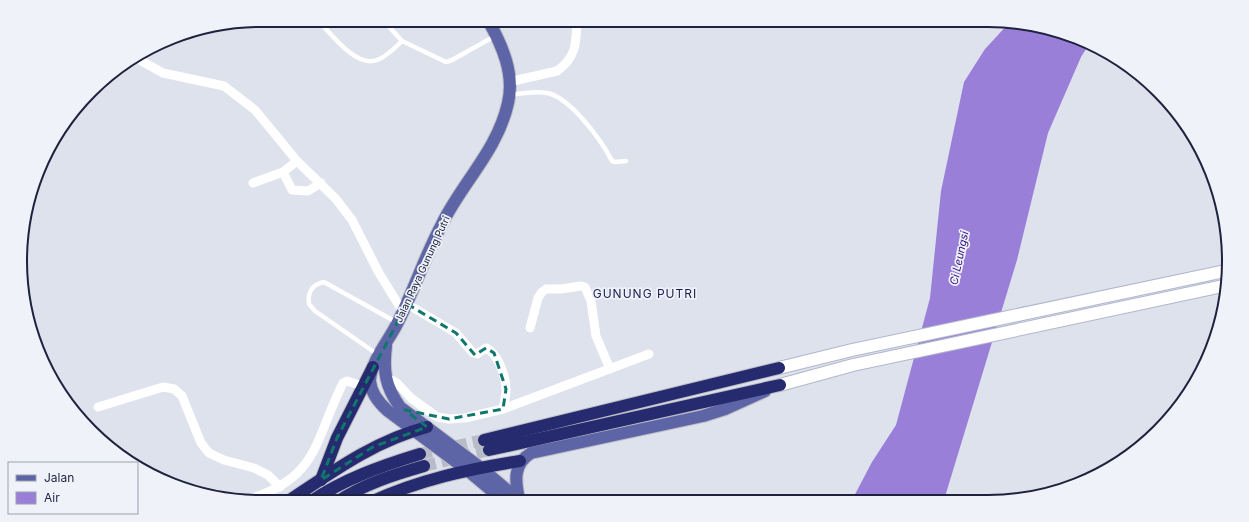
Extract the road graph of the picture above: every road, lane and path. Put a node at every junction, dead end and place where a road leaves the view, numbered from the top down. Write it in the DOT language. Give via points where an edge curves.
graph roads {
  1 [pos="325,27"];
  2 [pos="390,27"];
  3 [pos="492,27"];
  4 [pos="576,27"];
  5 [pos="496,35"];
  6 [pos="402,42"];
  7 [pos="140,60"];
  8 [pos="509,82"];
  9 [pos="509,96"];
  10 [pos="297,161"];
  11 [pos="626,161"];
  12 [pos="283,172"];
  13 [pos="253,183"];
  14 [pos="321,183"];
  15 [pos="1221,272"];
  16 [pos="1220,287"];
  17 [pos="403,313"];
  18 [pos="530,328"];
  19 [pos="387,345"];
  20 [pos="649,354"];
  21 [pos="379,355"];
  22 [pos="373,367"];
  23 [pos="779,368"];
  24 [pos="610,369"];
  25 [pos="386,377"];
  26 [pos="780,385"];
  27 [pos="363,386"];
  28 [pos="98,408"];
  29 [pos="503,409"];
  30 [pos="426,427"];
  31 [pos="414,430"];
  32 [pos="420,454"];
  33 [pos="520,461"];
  34 [pos="424,466"];
  35 [pos="481,468"];
  36 [pos="467,470"];
  37 [pos="321,480"];
  38 [pos="280,488"];
  39 [pos="260,495"];
  40 [pos="298,495"];
  41 [pos="322,495"];
  42 [pos="347,495"];
  43 [pos="389,495"];
  44 [pos="497,495"];
  45 [pos="514,495"];
  46 [pos="518,495"];
  1 -- 6 [label="lane" via="347,50 365,62 378,60"];
  2 -- 6 [label="lane"];
  3 -- 5 [label="main road, Jalan Raya Gunung Putri"];
  4 -- 8 [label="street" via="575,48 564,66 557,71"];
  5 -- 6 [label="lane" via="446,62"];
  5 -- 8 [label="main road, Jalan Raya Gunung Putri" via="508,68"];
  7 -- 10 [label="street" via="163,72 224,86 232,91 255,110"];
  8 -- 9 [label="main road, Jalan Raya Gunung Putri"];
  9 -- 11 [label="lane" via="526,92 548,93 560,98 575,112 612,161"];
  9 -- 17 [label="main road, Jalan Raya Gunung Putri" via="502,124 443,221"];
  10 -- 12 [label="street"];
  10 -- 14 [label="street"];
  12 -- 13 [label="street"];
  12 -- 14 [label="street" via="292,190 308,191"];
  14 -- 17 [label="street" via="352,220"];
  15 -- 23 [label="street" via="852,350"];
  16 -- 26 [label="street" via="854,365"];
  17 -- 19 [label="main road, Jalan Raya Gunung Putri"];
  17 -- 21 [label="lane" via="324,282 315,285 310,291 309,304 315,311"];
  17 -- 29 [label="street" via="456,333 473,353 477,354 486,348 494,353 504,375 506,389"];
  18 -- 24 [label="street" via="538,298 546,289 584,287 591,301 596,336"];
  19 -- 21 [label="main road"];
  19 -- 25 [label="main road" via="384,368"];
  20 -- 24 [label="street"];
  21 -- 22 [label="main road"];
  22 -- 27 [label="highway"];
  22 -- 31 [label="main road" via="370,380 377,400"];
  23 -- 26 [label="highway" via="486,445"];
  24 -- 29 [label="street"];
  25 -- 29 [label="street" via="398,382 411,398 437,416 449,419 465,418"];
  25 -- 30 [label="main road" via="392,396 400,407"];
  26 -- 33 [label="main road" via="703,416 531,453"];
  27 -- 37 [label="highway" via="337,438"];
  27 -- 38 [label="street" via="347,381 343,383 312,455 302,470"];
  28 -- 38 [label="street" via="163,387 174,389 182,396 201,443 210,453 224,460 254,468 268,476"];
  30 -- 31 [label="highway"];
  30 -- 35 [label="main road"];
  31 -- 36 [label="main road"];
  31 -- 37 [label="highway" via="373,447"];
  32 -- 41 [label="highway" via="380,466"];
  33 -- 35 [label="highway"];
  33 -- 46 [label="main road" via="515,484"];
  34 -- 42 [label="highway" via="385,478"];
  35 -- 36 [label="highway"];
  35 -- 45 [label="main road"];
  36 -- 43 [label="highway"];
  36 -- 44 [label="main road"];
  37 -- 40 [label="highway"];
  38 -- 39 [label="street"];
}
